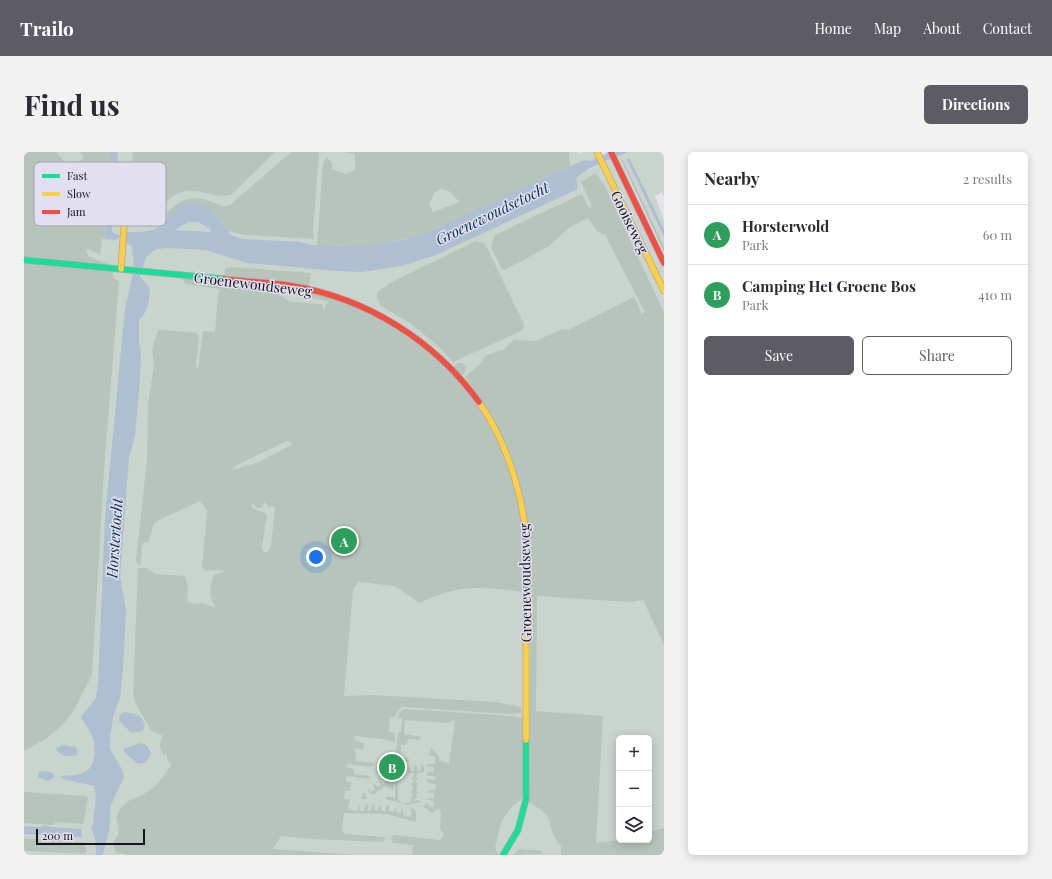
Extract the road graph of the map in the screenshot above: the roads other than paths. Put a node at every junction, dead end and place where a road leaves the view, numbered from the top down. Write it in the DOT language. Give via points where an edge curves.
graph roads {
  1 [pos="597,152"];
  2 [pos="611,152"];
  3 [pos="124,226"];
  4 [pos="24,260"];
  5 [pos="664,263"];
  6 [pos="121,269"];
  7 [pos="664,291"];
  8 [pos="502,855"];
  1 -- 7 [label="main road, Gooiseweg"];
  2 -- 5 [label="main road, Gooiseweg"];
  3 -- 6 [label="main road"];
  4 -- 6 [label="main road, Groenewoudseweg"];
  6 -- 8 [label="main road, Groenewoudseweg" via="292,286 322,292 366,307 405,329 432,349 461,379 490,420 510,462 519,491 527,549 526,799 518,830"];
}
